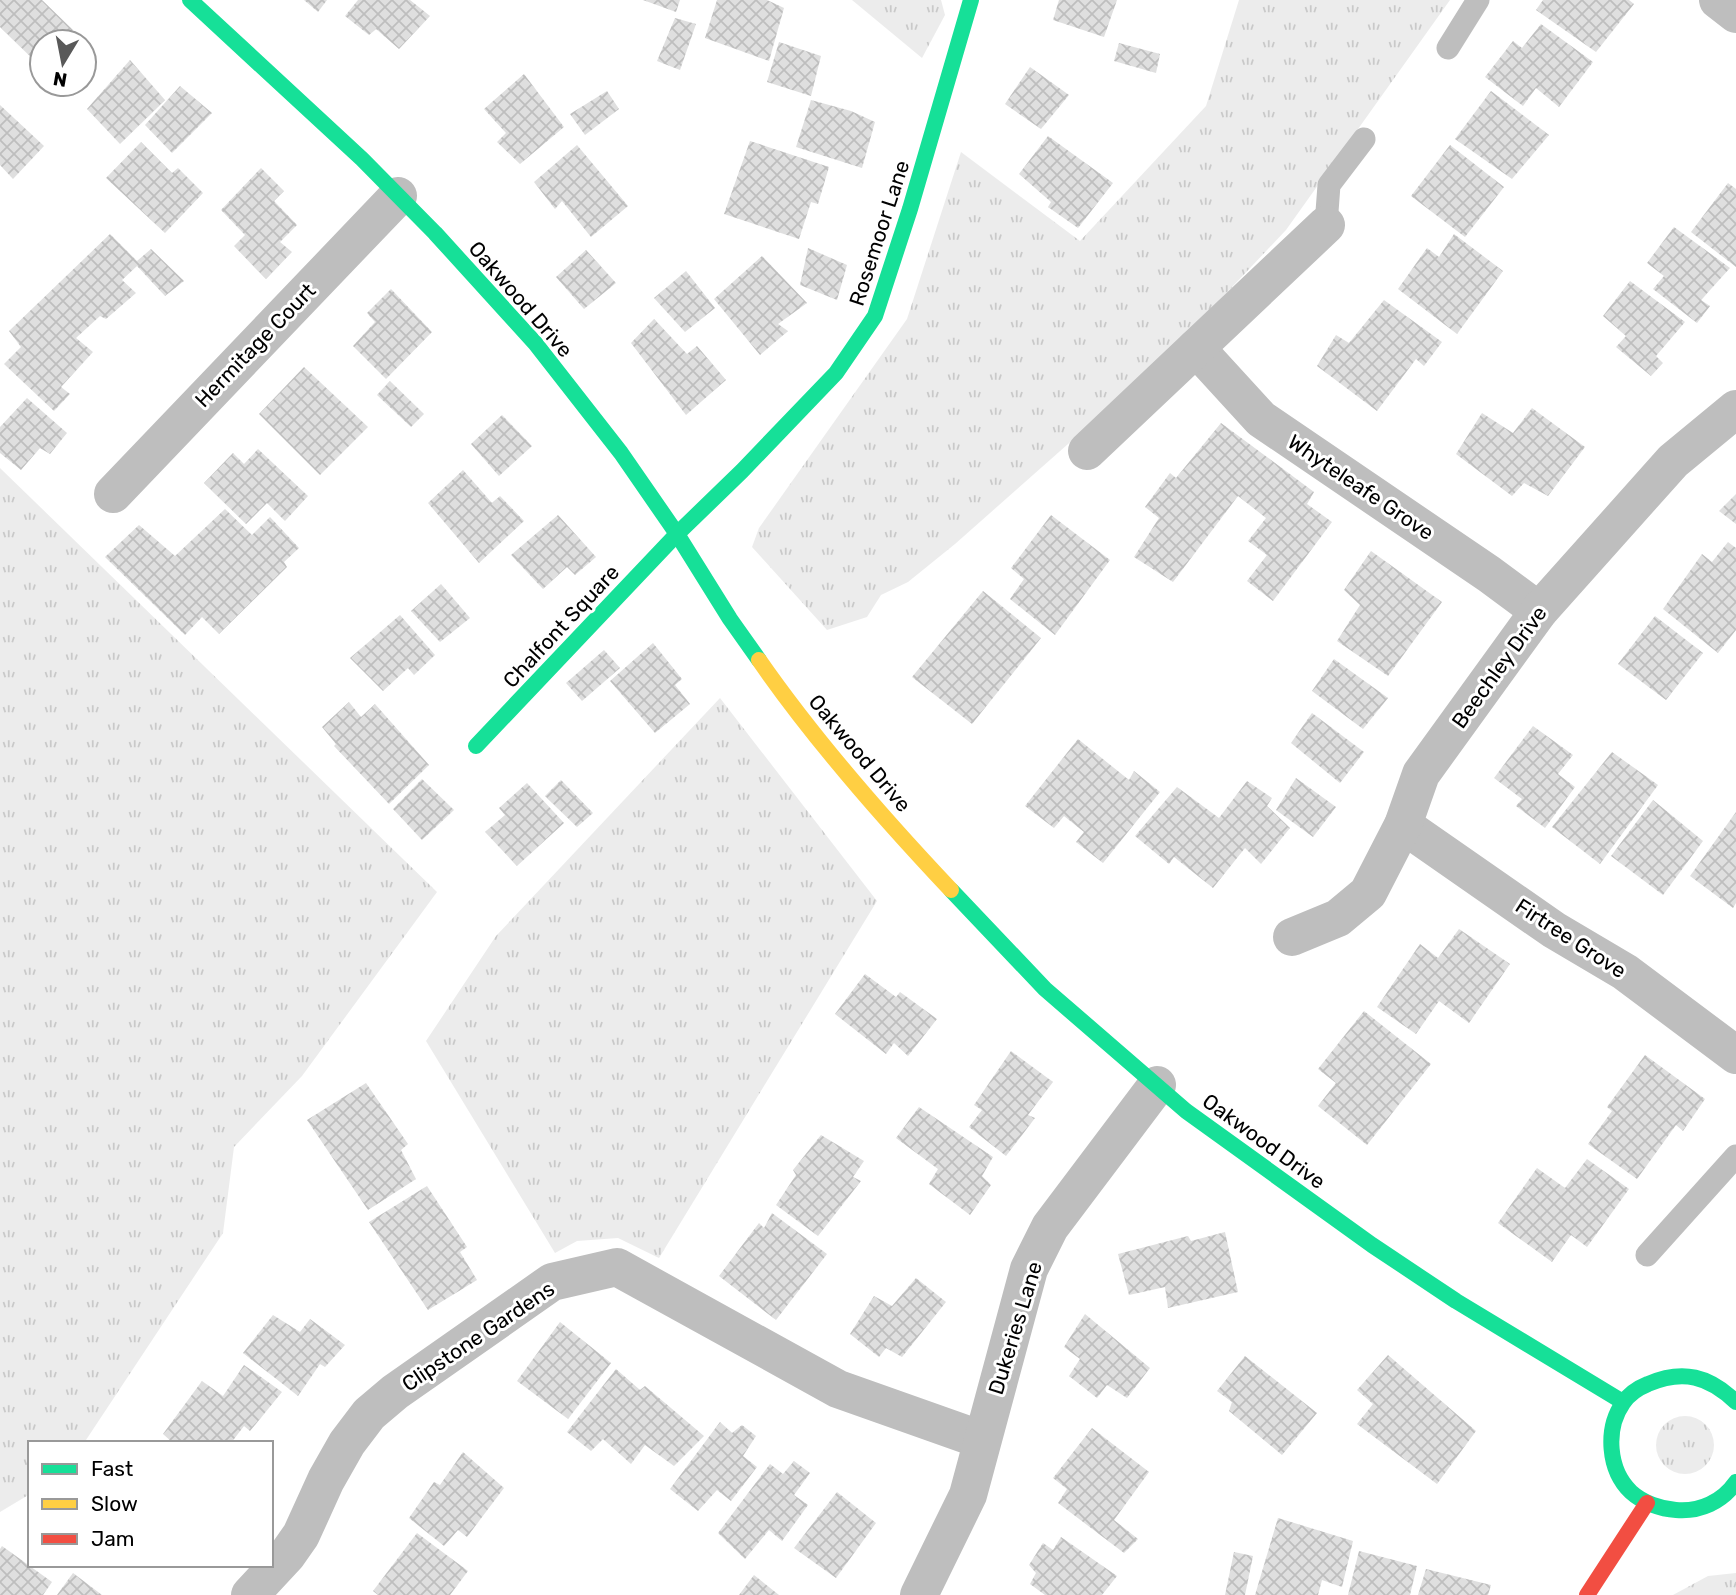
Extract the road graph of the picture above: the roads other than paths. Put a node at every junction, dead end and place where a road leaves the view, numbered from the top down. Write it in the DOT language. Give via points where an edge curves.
graph roads {
  1 [pos="190,0"];
  2 [pos="971,0"];
  3 [pos="1478,0"];
  4 [pos="1718,0"];
  5 [pos="1736,14"];
  6 [pos="1448,48"];
  7 [pos="1364,139"];
  8 [pos="398,196"];
  9 [pos="1326,225"];
  10 [pos="1196,348"];
  11 [pos="1736,409"];
  12 [pos="1087,452"];
  13 [pos="113,494"];
  14 [pos="677,534"];
  15 [pos="1539,611"];
  16 [pos="476,746"];
  17 [pos="1403,825"];
  18 [pos="1292,937"];
  19 [pos="1736,1055"];
  20 [pos="1157,1084"];
  21 [pos="1736,1157"];
  22 [pos="1647,1255"];
  23 [pos="1736,1376"];
  24 [pos="1732,1397"];
  25 [pos="1623,1402"];
  26 [pos="982,1440"];
  27 [pos="1736,1482"];
  28 [pos="1647,1503"];
  29 [pos="250,1595"];
  30 [pos="919,1595"];
  31 [pos="1587,1595"];
  1 -- 8 [label="street, Oakwood Drive"];
  2 -- 14 [label="street, Rosemoor Lane" via="876,316 836,373"];
  3 -- 6 [label="lane"];
  4 -- 5 [label="street"];
  7 -- 9 [label="lane" via="1329,185"];
  8 -- 13 [label="street, Hermitage Court"];
  8 -- 14 [label="street, Oakwood Drive" via="535,343"];
  9 -- 10 [label="street"];
  10 -- 12 [label="street"];
  10 -- 15 [label="street, Whyteleafe Grove" via="1261,419"];
  11 -- 15 [label="street, Beechley Drive" via="1673,461"];
  14 -- 16 [label="street, Chalfont Square"];
  14 -- 20 [label="street, Oakwood Drive" via="776,686 912,849 1045,989"];
  15 -- 17 [label="street, Beechley Drive" via="1421,774"];
  17 -- 18 [label="street, Beechley Drive" via="1368,893 1338,918"];
  17 -- 19 [label="street, Firtree Grove" via="1554,930 1625,972"];
  20 -- 25 [label="street, Oakwood Drive" via="1186,1111 1372,1245"];
  20 -- 26 [label="street, Dukeries Lane" via="1050,1227 1029,1269"];
  21 -- 22 [label="lane"];
  23 -- 24 [label="street"];
  24 -- 25 [label="street" via="1707,1380 1682,1375 1659,1378 1634,1390"];
  25 -- 28 [label="street" via="1609,1446 1629,1490"];
  26 -- 29 [label="street, Clipstone Gardens" via="838,1389 617,1267 552,1282 369,1414 340,1455 301,1535"];
  26 -- 30 [label="street, Dukeries Lane" via="968,1495"];
  27 -- 28 [label="street" via="1713,1503 1688,1511"];
  28 -- 31 [label="street"];
}
